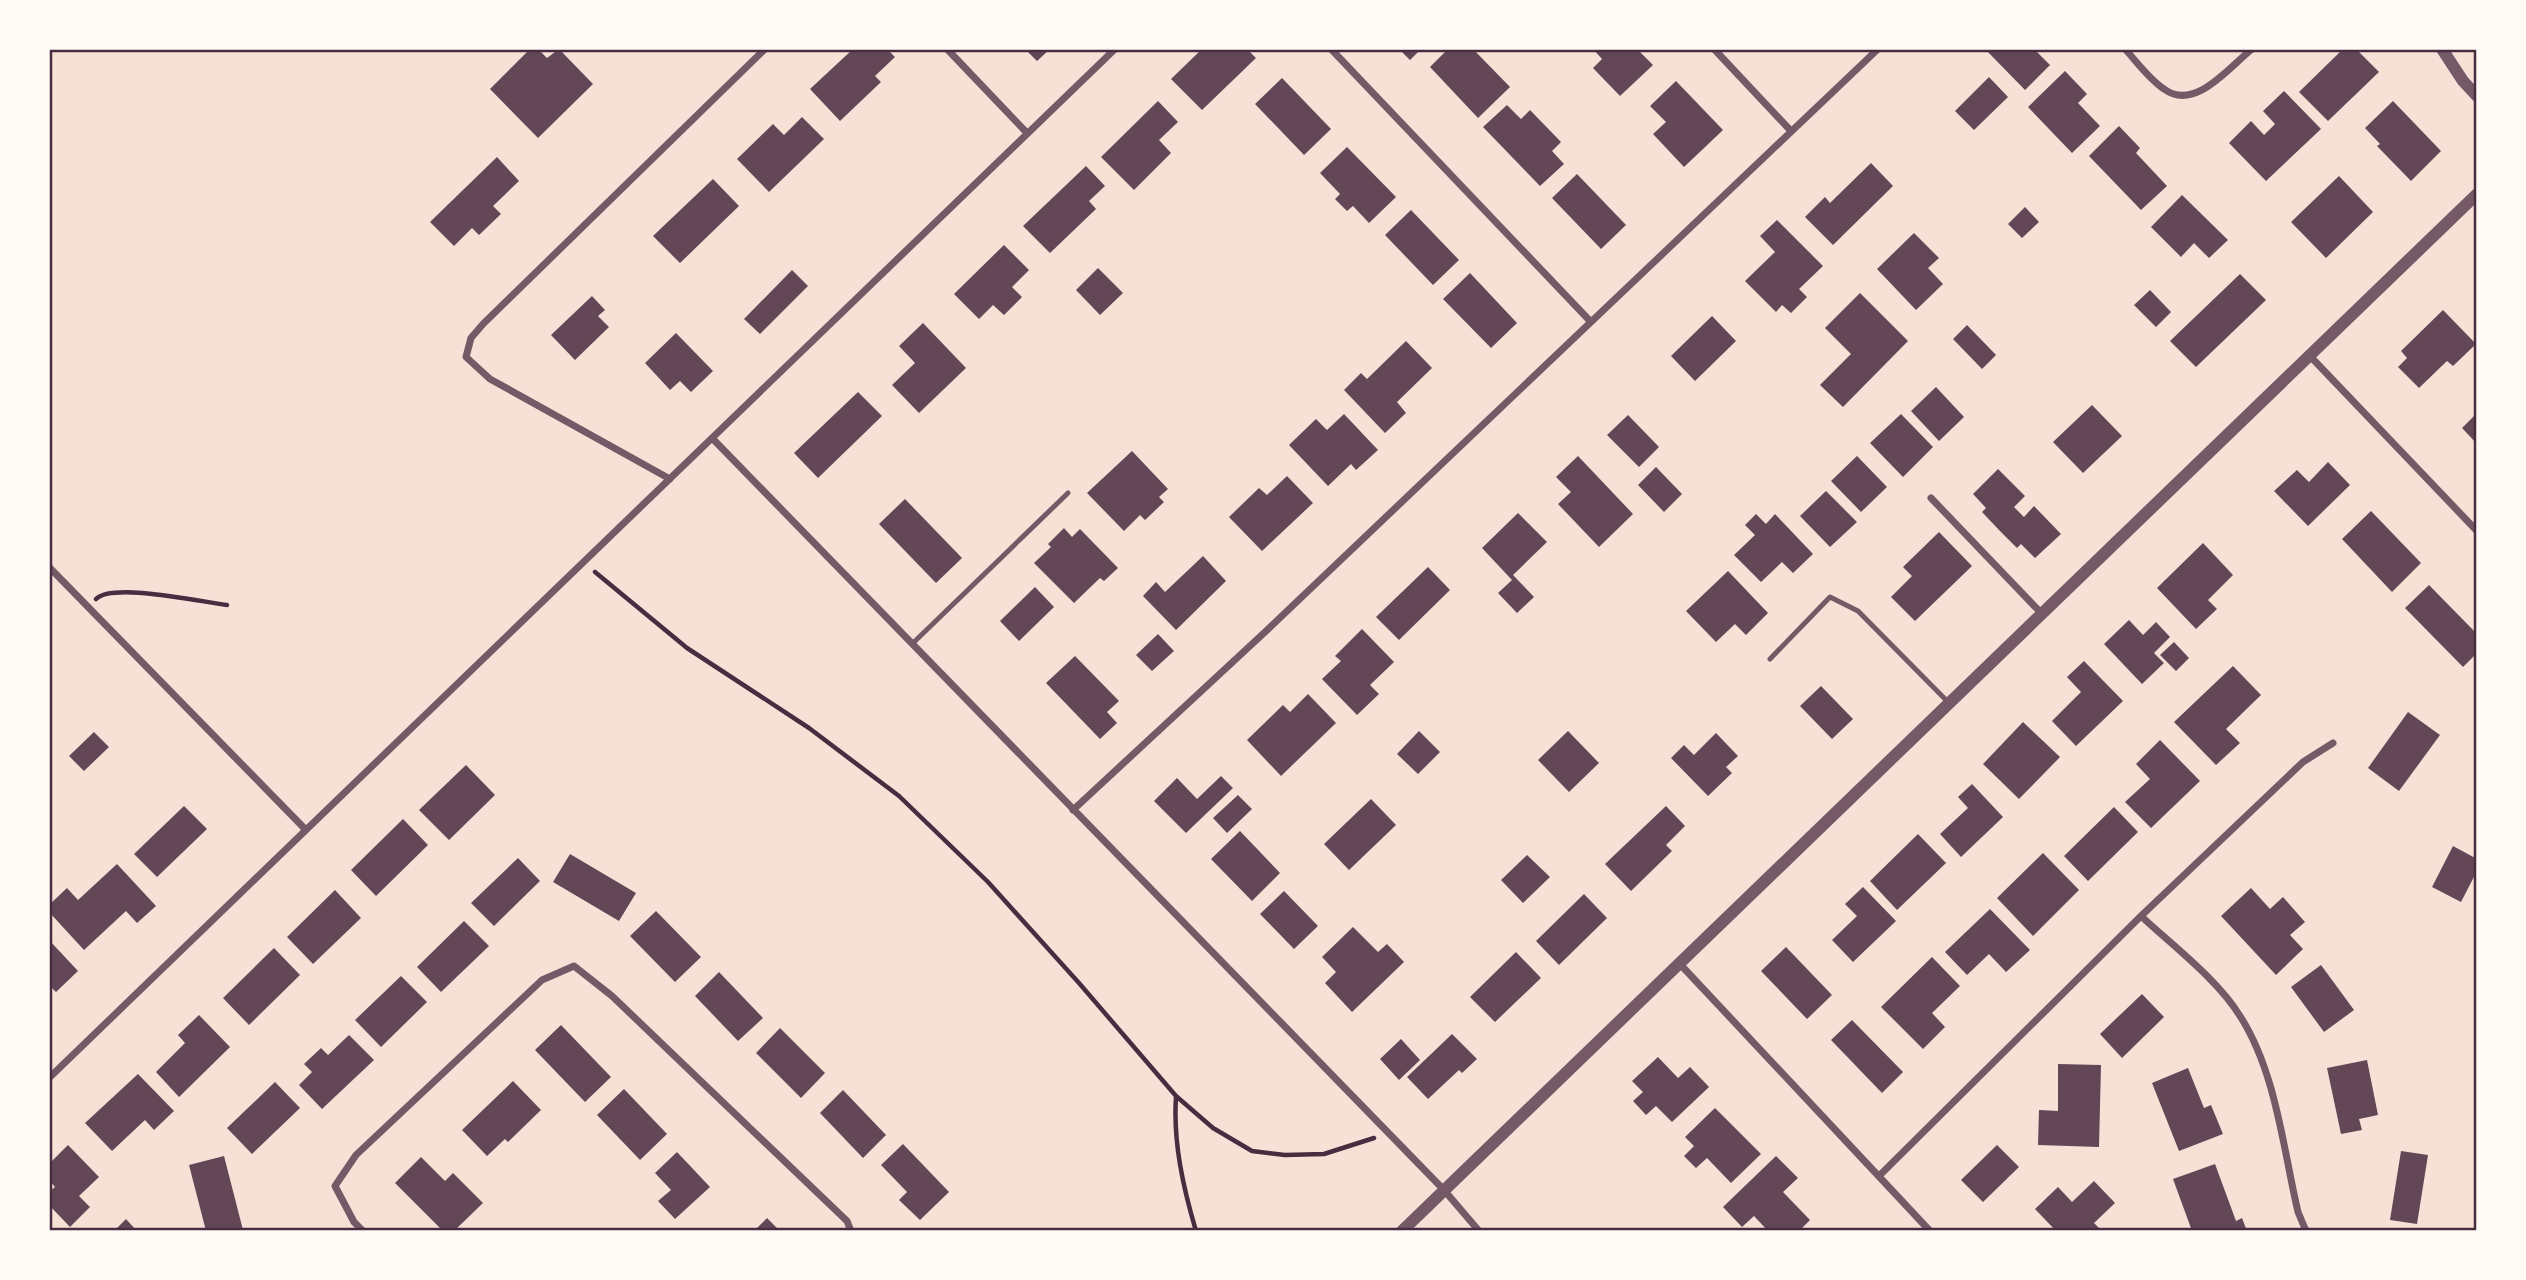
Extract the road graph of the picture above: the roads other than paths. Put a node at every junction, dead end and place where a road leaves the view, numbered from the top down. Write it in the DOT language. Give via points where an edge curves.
graph roads {
  1 [pos="765,49"];
  2 [pos="947,49"];
  3 [pos="1115,49"];
  4 [pos="1331,49"];
  5 [pos="1714,49"];
  6 [pos="1878,49"];
  7 [pos="2125,49"];
  8 [pos="2252,49"];
  9 [pos="2442,49"];
  10 [pos="2477,96"];
  11 [pos="1791,131"];
  12 [pos="1027,133"];
  13 [pos="2477,194"];
  14 [pos="1591,322"];
  15 [pos="2309,355"];
  16 [pos="712,438"];
  17 [pos="670,479"];
  18 [pos="1068,493"];
  19 [pos="1931,498"];
  20 [pos="2477,531"];
  21 [pos="49,566"];
  22 [pos="2042,614"];
  23 [pos="912,645"];
  24 [pos="1770,659"];
  25 [pos="1949,703"];
  26 [pos="2333,743"];
  27 [pos="1073,810"];
  28 [pos="306,830"];
  29 [pos="2141,916"];
  30 [pos="1679,963"];
  31 [pos="49,1078"];
  32 [pos="1879,1176"];
  33 [pos="1444,1190"];
  34 [pos="363,1231"];
  35 [pos="851,1231"];
  36 [pos="1402,1231"];
  37 [pos="1479,1231"];
  38 [pos="1930,1231"];
  39 [pos="2306,1231"];
  1 -- 17 [label="street" via="483,324 471,338 466,357 490,379"];
  2 -- 12 [label="street"];
  3 -- 12 [label="street"];
  4 -- 14 [label="street"];
  5 -- 11 [label="street"];
  6 -- 11 [label="street"];
  7 -- 8 [label="street" via="2165,90 2185,96 2205,90"];
  9 -- 10 [label="street"];
  11 -- 14 [label="street"];
  12 -- 16 [label="street"];
  13 -- 15 [label="street"];
  14 -- 27 [label="street"];
  15 -- 20 [label="street"];
  15 -- 22 [label="street"];
  16 -- 17 [label="street"];
  16 -- 23 [label="street"];
  17 -- 28 [label="street"];
  18 -- 23 [label="lane"];
  19 -- 22 [label="street"];
  21 -- 28 [label="street"];
  22 -- 25 [label="street"];
  23 -- 27 [label="street"];
  24 -- 25 [label="lane" via="1830,597 1858,611"];
  25 -- 30 [label="street"];
  26 -- 29 [label="street" via="2303,762"];
  27 -- 33 [label="street"];
  28 -- 31 [label="street"];
  29 -- 32 [label="street"];
  29 -- 39 [label="street" via="2240,1015 2265,1064"];
  30 -- 32 [label="street"];
  30 -- 33 [label="street"];
  32 -- 38 [label="street"];
  33 -- 36 [label="street"];
  33 -- 37 [label="street"];
  34 -- 35 [label="street" via="335,1186 356,1155 542,980 574,966 612,996 818,1192"];
}
